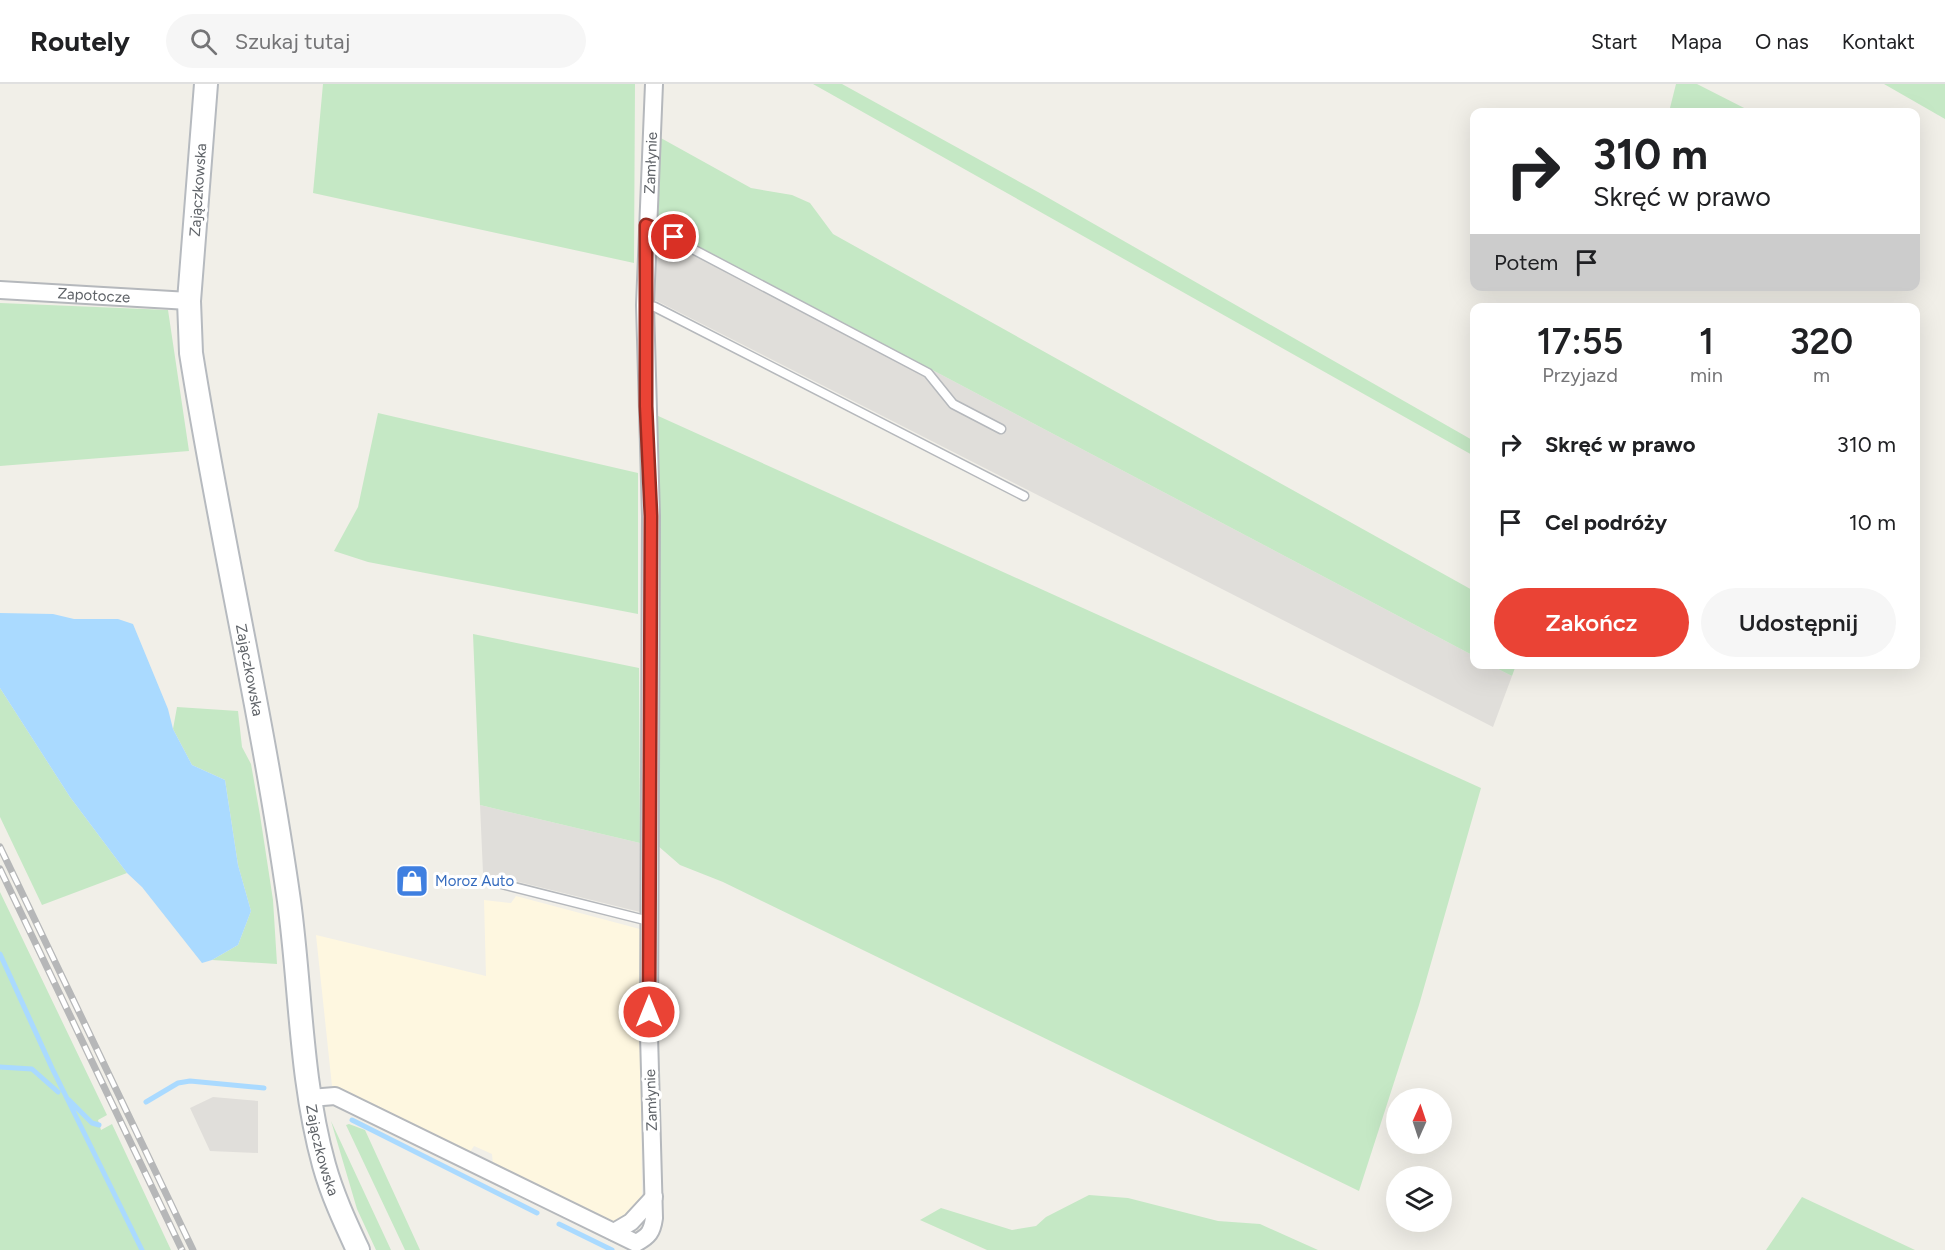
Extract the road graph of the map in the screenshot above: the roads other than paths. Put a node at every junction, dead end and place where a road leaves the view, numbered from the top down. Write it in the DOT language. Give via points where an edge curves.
graph roads {
  1 [pos="206,84"];
  2 [pos="654,84"];
  3 [pos="646,225"];
  4 [pos="0,290"];
  5 [pos="189,301"];
  6 [pos="645,305"];
  7 [pos="1001,429"];
  8 [pos="1024,496"];
  9 [pos="490,881"];
  10 [pos="649,921"];
  11 [pos="310,1098"];
  12 [pos="654,1197"];
  13 [pos="614,1232"];
  14 [pos="358,1250"];
  1 -- 5 [label="main road, Zajączkowska"];
  2 -- 3 [label="street, Zamłynie"];
  3 -- 6 [label="street, Zamłynie"];
  3 -- 7 [label="lane" via="928,373 953,404"];
  4 -- 5 [label="street, Zapotocze"];
  5 -- 11 [label="main road, Zajączkowska" via="195,375 289,902"];
  6 -- 8 [label="lane"];
  6 -- 10 [label="street, Zamłynie" via="651,516"];
  9 -- 10 [label="lane"];
  10 -- 12 [label="street, Zamłynie"];
  11 -- 13 [label="street" via="334,1096"];
  11 -- 14 [label="main road, Zajączkowska" via="324,1166"];
  12 -- 13 [label="street" via="631,1222"];
  12 -- 13 [label="street, Zamłynie" via="652,1231 648,1237 636,1243"];
}
